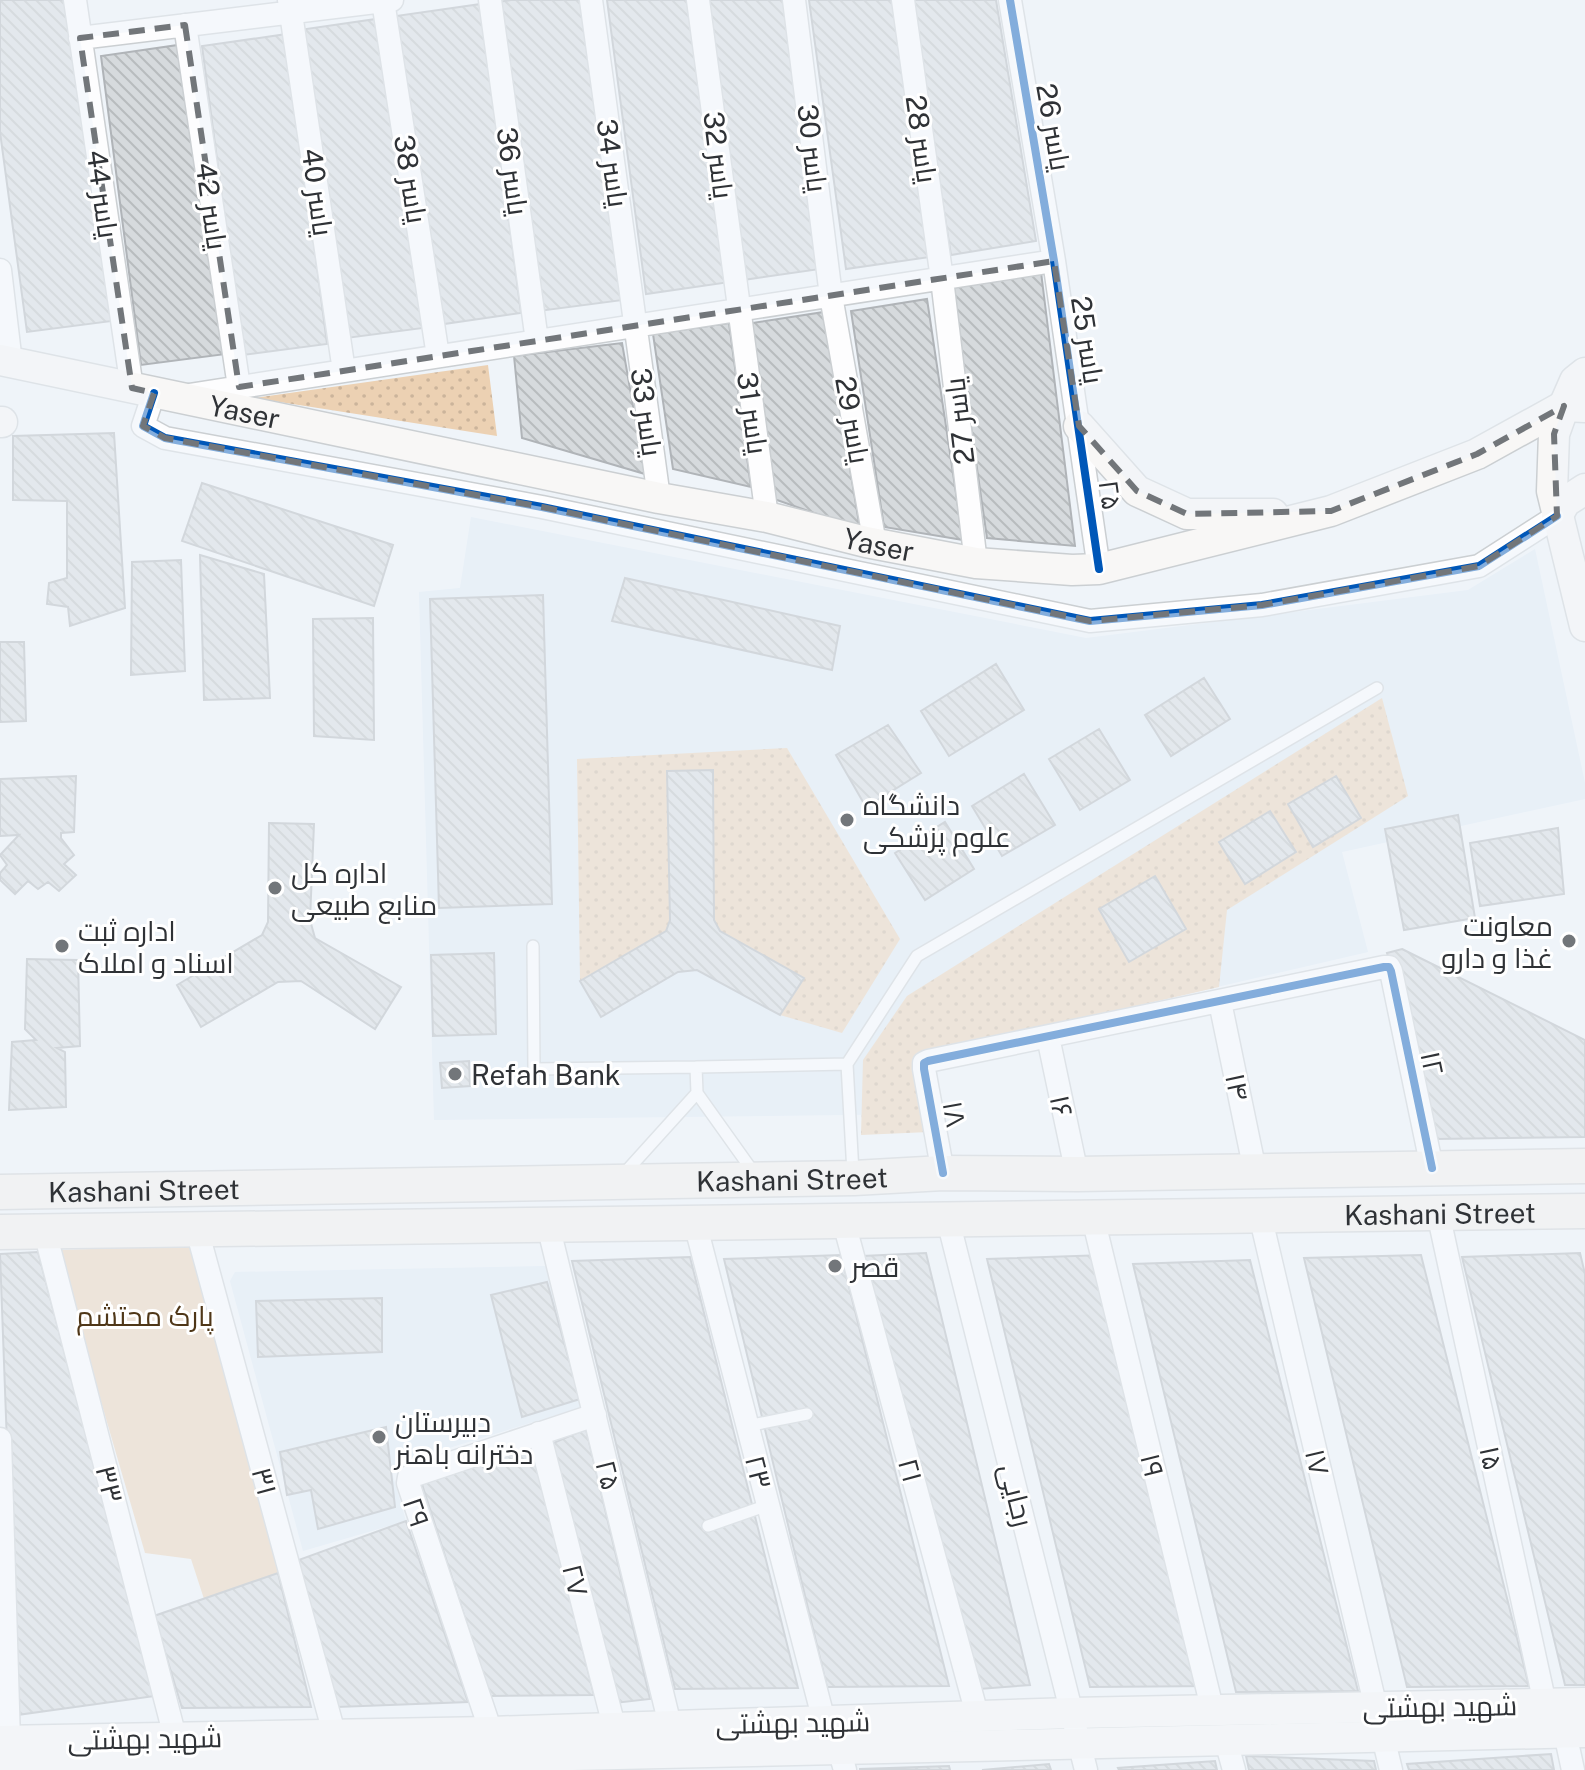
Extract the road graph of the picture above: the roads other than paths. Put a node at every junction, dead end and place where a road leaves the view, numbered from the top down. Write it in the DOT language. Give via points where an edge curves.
graph roads {
  1 [pos="75,0"];
  2 [pos="392,0"];
  3 [pos="490,0"];
  4 [pos="591,0"];
  5 [pos="698,0"];
  6 [pos="794,0"];
  7 [pos="903,0"];
  8 [pos="1010,0"];
  9 [pos="383,1"];
  10 [pos="290,6"];
  11 [pos="185,25"];
  12 [pos="80,38"];
  13 [pos="1054,261"];
  14 [pos="0,270"];
  15 [pos="942,279"];
  16 [pos="831,296"];
  17 [pos="739,310"];
  18 [pos="635,326"];
  19 [pos="537,341"];
  20 [pos="438,356"];
  21 [pos="6,362"];
  22 [pos="344,371"];
  23 [pos="1585,373"];
  24 [pos="239,387"];
  25 [pos="154,393"];
  26 [pos="1578,413"];
  27 [pos="1079,426"];
  28 [pos="1585,489"];
  29 [pos="659,498"];
  30 [pos="1331,511"];
  31 [pos="1557,516"];
  32 [pos="767,517"];
  33 [pos="875,544"];
  34 [pos="976,563"];
  35 [pos="1099,569"];
  36 [pos="1585,626"];
  37 [pos="1377,688"];
  38 [pos="533,946"];
  39 [pos="1220,1002"];
  40 [pos="1048,1037"];
  41 [pos="847,1064"];
  42 [pos="696,1067"];
  43 [pos="697,1093"];
  44 [pos="1585,1166"];
  45 [pos="1432,1168"];
  46 [pos="1255,1171"];
  47 [pos="943,1173"];
  48 [pos="1077,1174"];
  49 [pos="854,1178"];
  50 [pos="759,1180"];
  51 [pos="616,1182"];
  52 [pos="0,1192"];
  53 [pos="1438,1213"];
  54 [pos="1260,1215"];
  55 [pos="1584,1216"];
  56 [pos="1093,1218"];
  57 [pos="948,1220"];
  58 [pos="695,1223"];
  59 [pos="844,1223"];
  60 [pos="548,1225"];
  61 [pos="197,1230"];
  62 [pos="0,1232"];
  63 [pos="45,1232"];
  64 [pos="807,1414"];
  65 [pos="595,1415"];
  66 [pos="747,1426"];
  67 [pos="539,1433"];
  68 [pos="0,1439"];
  69 [pos="768,1505"];
  70 [pos="708,1526"];
  71 [pos="1585,1703"];
  72 [pos="1545,1704"];
  73 [pos="1213,1712"];
  74 [pos="1072,1713"];
  75 [pos="978,1718"];
  76 [pos="824,1721"];
  77 [pos="1380,1722"];
  78 [pos="614,1726"];
  79 [pos="1575,1732"];
  80 [pos="1226,1741"];
  81 [pos="673,1749"];
  82 [pos="3,1750"];
  83 [pos="496,1753"];
  84 [pos="337,1755"];
  85 [pos="184,1757"];
  86 [pos="1083,1757"];
  87 [pos="842,1760"];
  88 [pos="62,1768"];
  89 [pos="1234,1770"];
  90 [pos="1391,1770"];
  91 [pos="1573,1770"];
  1 -- 12 [label="street, یاسر 44"];
  2 -- 9 [label="street"];
  3 -- 19 [label="street, یاسر 36"];
  4 -- 18 [label="street, یاسر 34"];
  5 -- 17 [label="street, یاسر 32"];
  6 -- 16 [label="street, یاسر 30"];
  7 -- 15 [label="street, یاسر 28"];
  8 -- 13 [label="street, یاسر 26"];
  9 -- 10 [label="street"];
  9 -- 20 [label="street, یاسر 38"];
  10 -- 11 [label="street"];
  10 -- 22 [label="street, یاسر 40"];
  11 -- 12 [label="street"];
  11 -- 24 [label="street, یاسر 42"];
  12 -- 25 [label="street, یاسر 44"];
  13 -- 15 [label="street, Yaser"];
  13 -- 27 [label="street, یاسر 25"];
  14 -- 21 [label="street"];
  15 -- 16 [label="street, Yaser"];
  15 -- 34 [label="street, یاسر 27"];
  16 -- 17 [label="street, Yaser"];
  16 -- 33 [label="street, یاسر 29"];
  17 -- 18 [label="street, Yaser"];
  17 -- 32 [label="street, یاسر 31"];
  18 -- 19 [label="street, Yaser"];
  18 -- 29 [label="street, یاسر 33"];
  19 -- 20 [label="street, Yaser"];
  20 -- 22 [label="street, Yaser"];
  21 -- 25 [label="main road, Yaser"];
  22 -- 24 [label="street, Yaser"];
  23 -- 26 [label="main road, Yaser" via="1575,381"];
  24 -- 25 [label="street, Yaser"];
  25 -- 29 [label="main road, Yaser"];
  25 -- 31 [label="street, یاسر 44" via="143,426 165,438 542,507 1090,621 1262,605 1479,566"];
  26 -- 30 [label="main road, Yaser"];
  26 -- 31 [label="main road" via="1554,434 1552,491"];
  27 -- 30 [label="main road" via="1137,491 1187,514"];
  27 -- 35 [label="street, ۲۵"];
  28 -- 31 [label="main road" via="1565,502"];
  29 -- 32 [label="main road, Yaser"];
  30 -- 35 [label="main road, Yaser"];
  31 -- 36 [label="main road"];
  32 -- 33 [label="main road, Yaser"];
  33 -- 34 [label="main road, Yaser"];
  34 -- 35 [label="main road, Yaser"];
  37 -- 41 [label="lane" via="917,956"];
  38 -- 42 [label="lane" via="534,1069"];
  39 -- 40 [label="street"];
  39 -- 45 [label="street, ۱۲" via="1389,967"];
  39 -- 46 [label="street, ۱۴"];
  40 -- 47 [label="street, ۱۸" via="924,1063"];
  40 -- 48 [label="street, ۱۶"];
  41 -- 42 [label="lane"];
  41 -- 49 [label="lane"];
  42 -- 43 [label="lane"];
  43 -- 50 [label="lane"];
  43 -- 51 [label="lane"];
  44 -- 45 [label="main road, Kashani Street"];
  45 -- 46 [label="main road, Kashani Street"];
  46 -- 48 [label="main road, Kashani Street"];
  47 -- 48 [label="main road, Kashani Street"];
  47 -- 49 [label="main road, Kashani Street"];
  49 -- 50 [label="main road, Kashani Street"];
  50 -- 51 [label="main road, Kashani Street"];
  51 -- 52 [label="main road, Kashani Street"];
  53 -- 54 [label="main road, Kashani Street"];
  53 -- 55 [label="main road, Kashani Street"];
  53 -- 72 [label="street, ۱۵"];
  54 -- 56 [label="main road, Kashani Street"];
  54 -- 77 [label="street, ۱۷"];
  56 -- 57 [label="main road, Kashani Street"];
  56 -- 73 [label="street, ۱۹"];
  57 -- 59 [label="main road, Kashani Street"];
  57 -- 74 [label="street, رجایی"];
  58 -- 59 [label="main road, Kashani Street"];
  58 -- 60 [label="main road, Kashani Street"];
  58 -- 66 [label="street, ۲۳"];
  59 -- 75 [label="street, ۲۱"];
  60 -- 61 [label="main road, Kashani Street"];
  60 -- 65 [label="street, ۲۵"];
  61 -- 63 [label="main road, Kashani Street"];
  61 -- 84 [label="street, ۳۱"];
  62 -- 63 [label="main road, Kashani Street"];
  63 -- 85 [label="street, ۳۳"];
  64 -- 66 [label="lane"];
  65 -- 67 [label="street, ۲۹"];
  65 -- 81 [label="street, ۲۵"];
  66 -- 69 [label="street, ۲۳"];
  67 -- 78 [label="street, ۲۷"];
  67 -- 83 [label="street, ۲۹" via="414,1473 408,1483"];
  68 -- 82 [label="street"];
  69 -- 70 [label="lane"];
  69 -- 76 [label="street, ۲۳"];
  71 -- 72 [label="main road, شهید بهشتی"];
  72 -- 77 [label="main road, شهید بهشتی"];
  73 -- 74 [label="main road, شهید بهشتی"];
  73 -- 77 [label="main road, شهید بهشتی"];
  74 -- 75 [label="main road, شهید بهشتی"];
  74 -- 86 [label="street, رجایی"];
  75 -- 76 [label="main road, شهید بهشتی"];
  76 -- 81 [label="main road, شهید بهشتی"];
  77 -- 79 [label="main road, شهید بهشتی"];
  77 -- 80 [label="main road, شهید بهشتی"];
  77 -- 90 [label="street"];
  78 -- 81 [label="main road, شهید بهشتی"];
  78 -- 83 [label="main road, شهید بهشتی"];
  79 -- 91 [label="street"];
  80 -- 86 [label="main road, شهید بهشتی"];
  80 -- 89 [label="street"];
  81 -- 83 [label="main road, شهید بهشتی"];
  81 -- 87 [label="main road, شهید بهشتی"];
  82 -- 85 [label="main road, شهید بهشتی"];
  82 -- 88 [label="main road, شهید بهشتی"];
  83 -- 84 [label="main road, شهید بهشتی"];
  84 -- 85 [label="main road, شهید بهشتی"];
  85 -- 88 [label="main road, شهید بهشتی"];
  86 -- 87 [label="main road, شهید بهشتی"];
}
